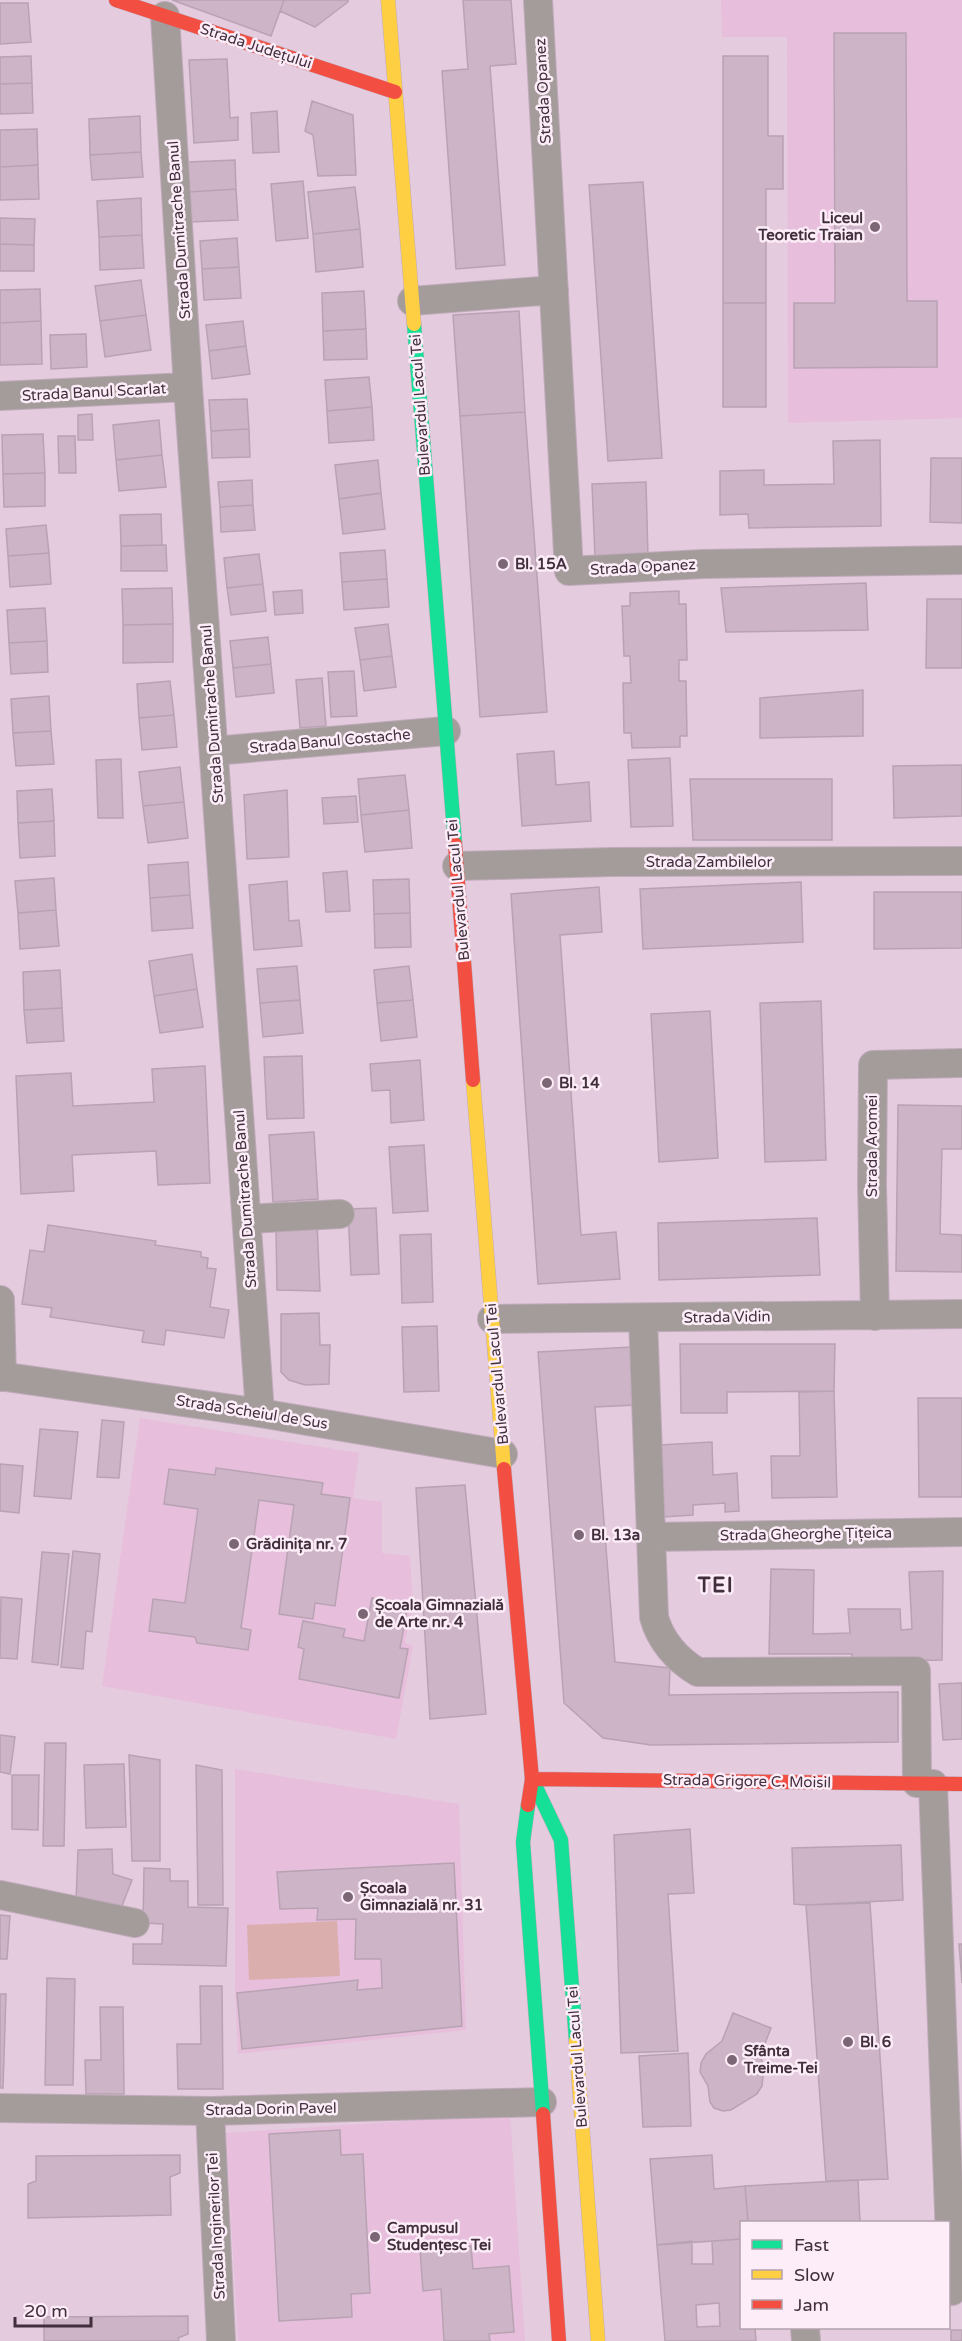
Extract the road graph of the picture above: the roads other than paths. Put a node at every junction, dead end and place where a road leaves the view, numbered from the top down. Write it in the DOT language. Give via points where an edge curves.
graph roads {
  1 [pos="116,0"];
  2 [pos="388,0"];
  3 [pos="538,0"];
  4 [pos="165,16"];
  5 [pos="395,92"];
  6 [pos="554,290"];
  7 [pos="412,301"];
  8 [pos="188,387"];
  9 [pos="0,396"];
  10 [pos="962,560"];
  11 [pos="446,731"];
  12 [pos="214,751"];
  13 [pos="962,861"];
  14 [pos="457,866"];
  15 [pos="962,1063"];
  16 [pos="340,1214"];
  17 [pos="247,1219"];
  18 [pos="0,1300"];
  19 [pos="962,1314"];
  20 [pos="875,1316"];
  21 [pos="643,1318"];
  22 [pos="492,1319"];
  23 [pos="1,1377"];
  24 [pos="260,1413"];
  25 [pos="503,1454"];
  26 [pos="962,1532"];
  27 [pos="651,1537"];
  28 [pos="531,1779"];
  29 [pos="925,1784"];
  30 [pos="962,1784"];
  31 [pos="0,1895"];
  32 [pos="135,1923"];
  33 [pos="542,2102"];
  34 [pos="0,2108"];
  35 [pos="210,2111"];
  36 [pos="950,2221"];
  37 [pos="950,2221"];
  38 [pos="954,2291"];
  39 [pos="221,2341"];
  40 [pos="559,2341"];
  41 [pos="598,2341"];
  1 -- 4 [label="main road, Strada Județului"];
  2 -- 5 [label="main road, Bulevardul Lacul Tei"];
  3 -- 6 [label="street, Strada Opanez"];
  4 -- 5 [label="main road, Strada Județului"];
  4 -- 8 [label="street, Strada Dumitrache Banul"];
  5 -- 7 [label="main road, Bulevardul Lacul Tei"];
  6 -- 7 [label="street"];
  6 -- 10 [label="street, Strada Opanez" via="569,571 703,564"];
  7 -- 11 [label="main road, Bulevardul Lacul Tei"];
  8 -- 9 [label="street, Strada Banul Scarlat"];
  8 -- 12 [label="street, Strada Dumitrache Banul"];
  11 -- 12 [label="street, Strada Banul Costache"];
  11 -- 14 [label="main road, Bulevardul Lacul Tei"];
  12 -- 17 [label="street, Strada Dumitrache Banul"];
  13 -- 14 [label="street, Strada Zambilelor"];
  14 -- 22 [label="main road, Bulevardul Lacul Tei"];
  15 -- 20 [label="street, Strada Aromei" via="873,1065"];
  16 -- 17 [label="street"];
  17 -- 24 [label="street, Strada Dumitrache Banul"];
  18 -- 23 [label="street"];
  19 -- 20 [label="street, Strada Vidin"];
  20 -- 21 [label="street, Strada Vidin"];
  21 -- 22 [label="street, Strada Vidin"];
  21 -- 27 [label="street"];
  22 -- 25 [label="main road, Bulevardul Lacul Tei"];
  23 -- 24 [label="street, Strada Scheiul de Sus"];
  24 -- 25 [label="street, Strada Scheiul de Sus"];
  25 -- 28 [label="main road, Bulevardul Lacul Tei"];
  26 -- 27 [label="street, Strada Gheorghe Țițeica"];
  27 -- 29 [label="street" via="657,1629 663,1641 698,1672 916,1671"];
  28 -- 29 [label="main road, Strada Grigore C. Moisil"];
  28 -- 33 [label="main road, Bulevardul Lacul Tei" via="523,1842"];
  28 -- 41 [label="main road, Bulevardul Lacul Tei" via="561,1839"];
  29 -- 30 [label="main road, Strada Grigore C. Moisil"];
  29 -- 36 [label="street"];
  31 -- 32 [label="street"];
  33 -- 35 [label="street, Strada Dorin Pavel"];
  33 -- 40 [label="main road, Bulevardul Lacul Tei"];
  34 -- 35 [label="street, Strada Dorin Pavel"];
  35 -- 39 [label="street, Strada Inginerilor Tei"];
  37 -- 38 [label="street"];
}
